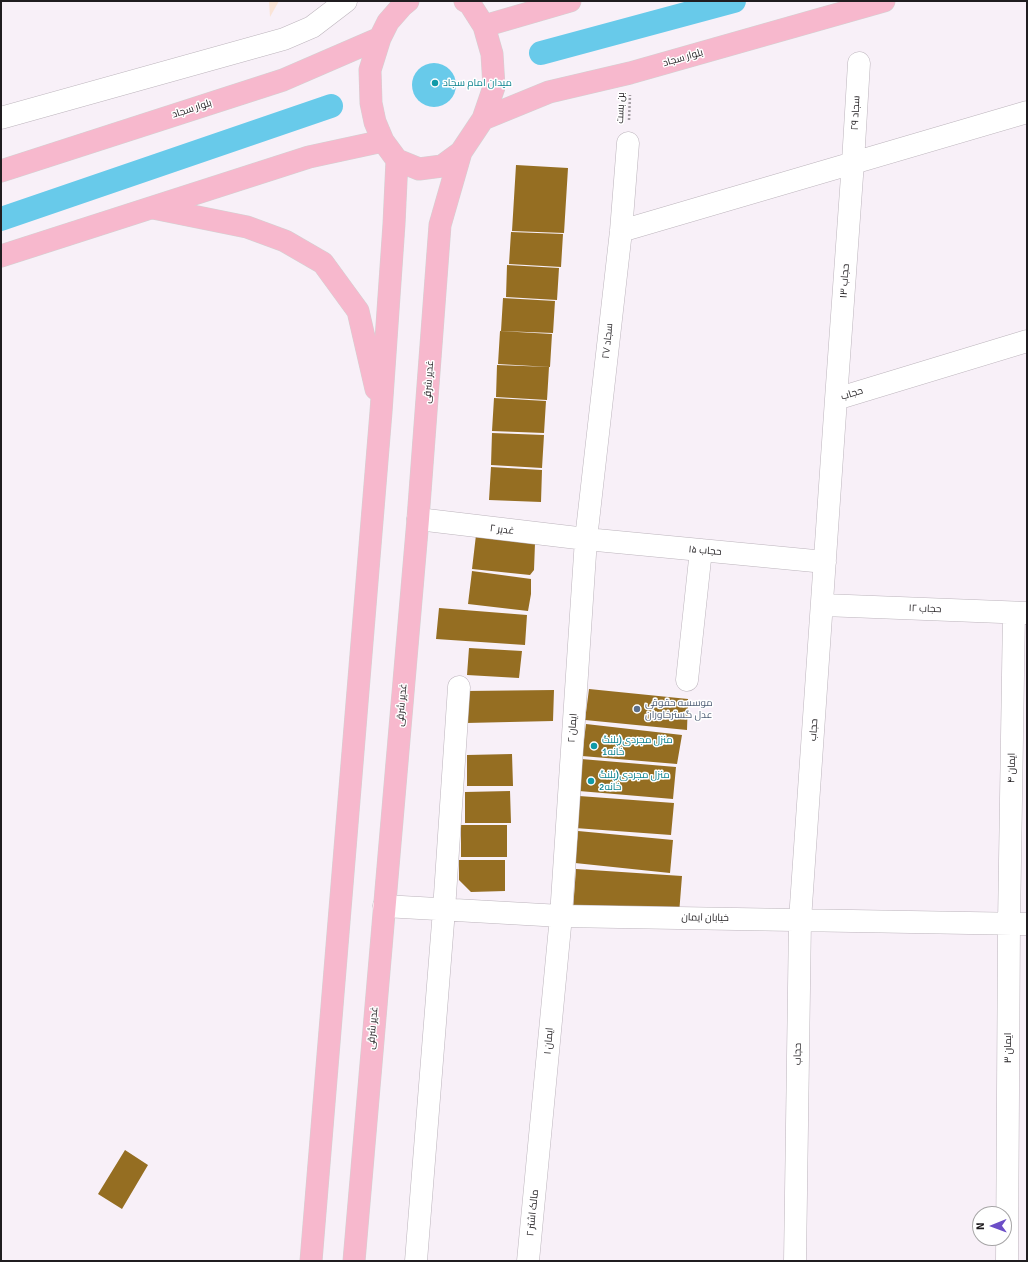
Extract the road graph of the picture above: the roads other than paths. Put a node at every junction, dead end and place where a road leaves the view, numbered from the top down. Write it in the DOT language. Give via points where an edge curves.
graph roads {
  1 [pos="346,1"];
  2 [pos="396,1"];
  3 [pos="408,1"];
  4 [pos="570,1"];
  5 [pos="884,1"];
  6 [pos="468,2"];
  7 [pos="484,26"];
  8 [pos="384,30"];
  9 [pos="859,63"];
  10 [pos="1027,112"];
  11 [pos="1,118"];
  12 [pos="483,119"];
  13 [pos="383,141"];
  14 [pos="628,143"];
  15 [pos="461,152"];
  16 [pos="397,160"];
  17 [pos="853,162"];
  18 [pos="1,171"];
  19 [pos="152,208"];
  20 [pos="620,231"];
  21 [pos="1,256"];
  22 [pos="1027,341"];
  23 [pos="836,399"];
  24 [pos="381,412"];
  25 [pos="418,519"];
  26 [pos="586,540"];
  27 [pos="702,550"];
  28 [pos="825,562"];
  29 [pos="823,605"];
  30 [pos="1020,613"];
  31 [pos="687,680"];
  32 [pos="459,687"];
  33 [pos="384,906"];
  34 [pos="444,910"];
  35 [pos="561,916"];
  36 [pos="800,920"];
  37 [pos="1018,924"];
  38 [pos="538,1166"];
  39 [pos="311,1261"];
  40 [pos="354,1261"];
  41 [pos="416,1261"];
  42 [pos="528,1261"];
  43 [pos="795,1261"];
  44 [pos="1007,1261"];
  1 -- 11 [label="street" via="312,27 284,39"];
  2 -- 8 [label="street"];
  3 -- 8 [label="main road"];
  4 -- 7 [label="main road"];
  5 -- 12 [label="main road, بلوار سجاد" via="630,73 549,92"];
  6 -- 7 [label="main road"];
  7 -- 12 [label="main road" via="492,54 494,87"];
  8 -- 13 [label="main road" via="370,70 372,110"];
  8 -- 18 [label="main road, بلوار سجاد" via="283,80"];
  9 -- 17 [label="street, سجاد ۲۹"];
  10 -- 17 [label="street"];
  12 -- 15 [label="main road"];
  13 -- 16 [label="main road"];
  13 -- 19 [label="main road" via="309,157"];
  14 -- 20 [label="street, سجاد ۲۷"];
  15 -- 16 [label="main road" via="442,166 419,169"];
  15 -- 25 [label="main road, غدیر شرقی" via="440,225"];
  16 -- 24 [label="main road"];
  17 -- 20 [label="street"];
  17 -- 23 [label="street, حجاب ۱۳"];
  19 -- 21 [label="main road"];
  19 -- 24 [label="main road" via="247,227 285,241 323,263 358,311"];
  20 -- 26 [label="street, سجاد ۲۷"];
  22 -- 23 [label="street, حجاب"];
  23 -- 28 [label="street, حجاب"];
  24 -- 39 [label="main road"];
  25 -- 26 [label="street, غدیر ۲"];
  25 -- 33 [label="main road, غدیر شرقی"];
  26 -- 27 [label="street, حجاب ۱۵"];
  26 -- 35 [label="street, ایمان ۲"];
  27 -- 28 [label="street, حجاب ۱۵"];
  27 -- 31 [label="street"];
  28 -- 29 [label="street, حجاب"];
  29 -- 30 [label="street, حجاب ۱۲"];
  29 -- 36 [label="street, حجاب"];
  30 -- 37 [label="street, ایمان ۴"];
  32 -- 34 [label="street"];
  33 -- 34 [label="street, خیابان ایمان"];
  33 -- 40 [label="main road, غدیر شرقی"];
  34 -- 35 [label="street, خیابان ایمان"];
  34 -- 41 [label="street"];
  35 -- 36 [label="street, خیابان ایمان"];
  35 -- 38 [label="street, ایمان ۱"];
  36 -- 37 [label="street, خیابان ایمان"];
  36 -- 43 [label="street, حجاب"];
  37 -- 44 [label="street, ایمان ۳" via="1007,1172"];
  38 -- 42 [label="street, مالک اشتر ۲"];
}
